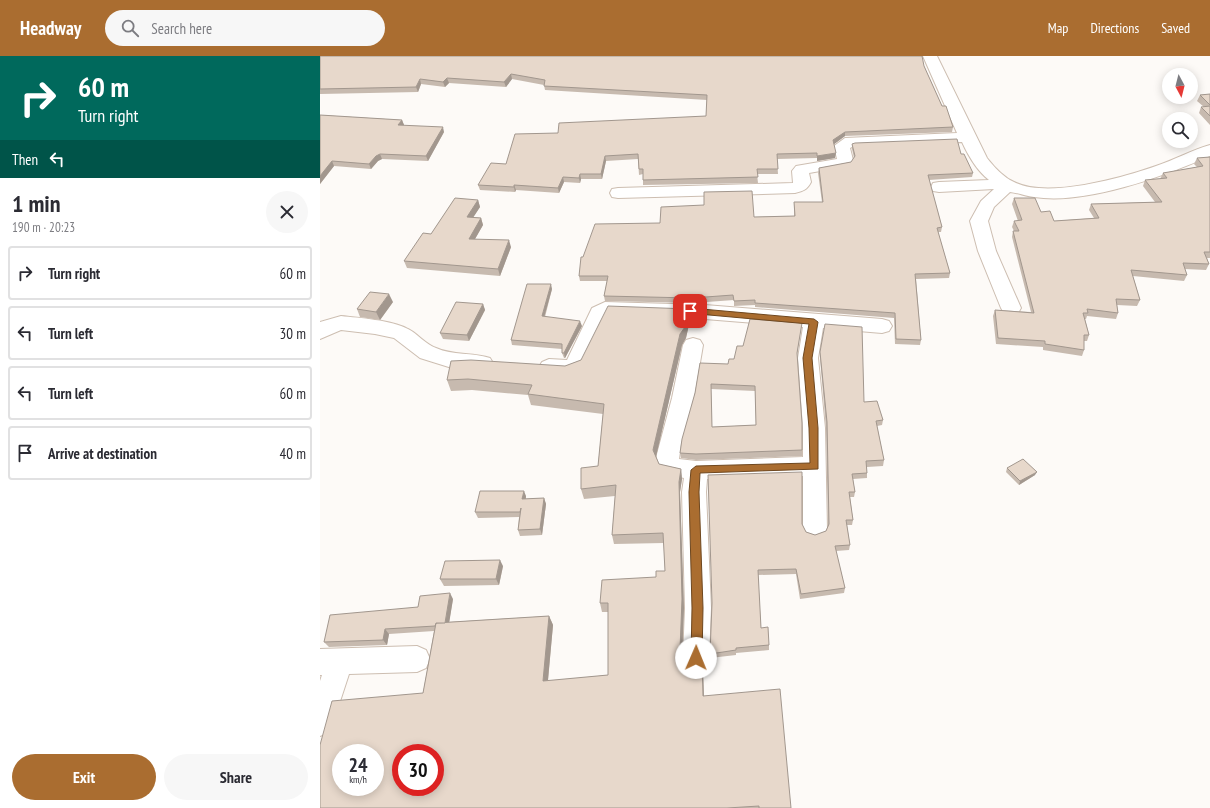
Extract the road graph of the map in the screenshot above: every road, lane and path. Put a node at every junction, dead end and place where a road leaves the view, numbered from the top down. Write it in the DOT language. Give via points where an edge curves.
graph roads {
  1 [pos="930,56"];
  2 [pos="969,137"];
  3 [pos="1210,150"];
  4 [pos="1002,184"];
  5 [pos="939,187"];
  6 [pos="618,193"];
  7 [pos="1011,308"];
  8 [pos="814,322"];
  9 [pos="882,326"];
  10 [pos="320,332"];
  11 [pos="693,346"];
  12 [pos="498,364"];
  13 [pos="528,366"];
  14 [pos="814,466"];
  15 [pos="696,470"];
  16 [pos="815,529"];
  17 [pos="696,658"];
  18 [pos="418,659"];
  19 [pos="330,662"];
  20 [pos="320,722"];
  1 -- 2 [label="street"];
  2 -- 4 [label="street" via="979,157"];
  2 -- 6 [label="street" via="851,141 842,146 845,160 843,163 802,169 800,171 803,182 795,188"];
  3 -- 4 [label="street" via="1154,173 1064,194 1043,194"];
  4 -- 5 [label="street"];
  4 -- 7 [label="street" via="979,221 987,251"];
  8 -- 9 [label="street"];
  8 -- 13 [label="street" via="706,312 605,309 599,313 575,365"];
  8 -- 14 [label="street" via="808,358 814,428"];
  10 -- 12 [label="street" via="341,322 375,327 400,333 427,353 452,361"];
  11 -- 15 [label="street" via="683,400 673,429 667,461 673,469"];
  14 -- 15 [label="street"];
  14 -- 16 [label="street"];
  15 -- 17 [label="street"];
  18 -- 19 [label="street"];
  19 -- 20 [label="street"];
}
